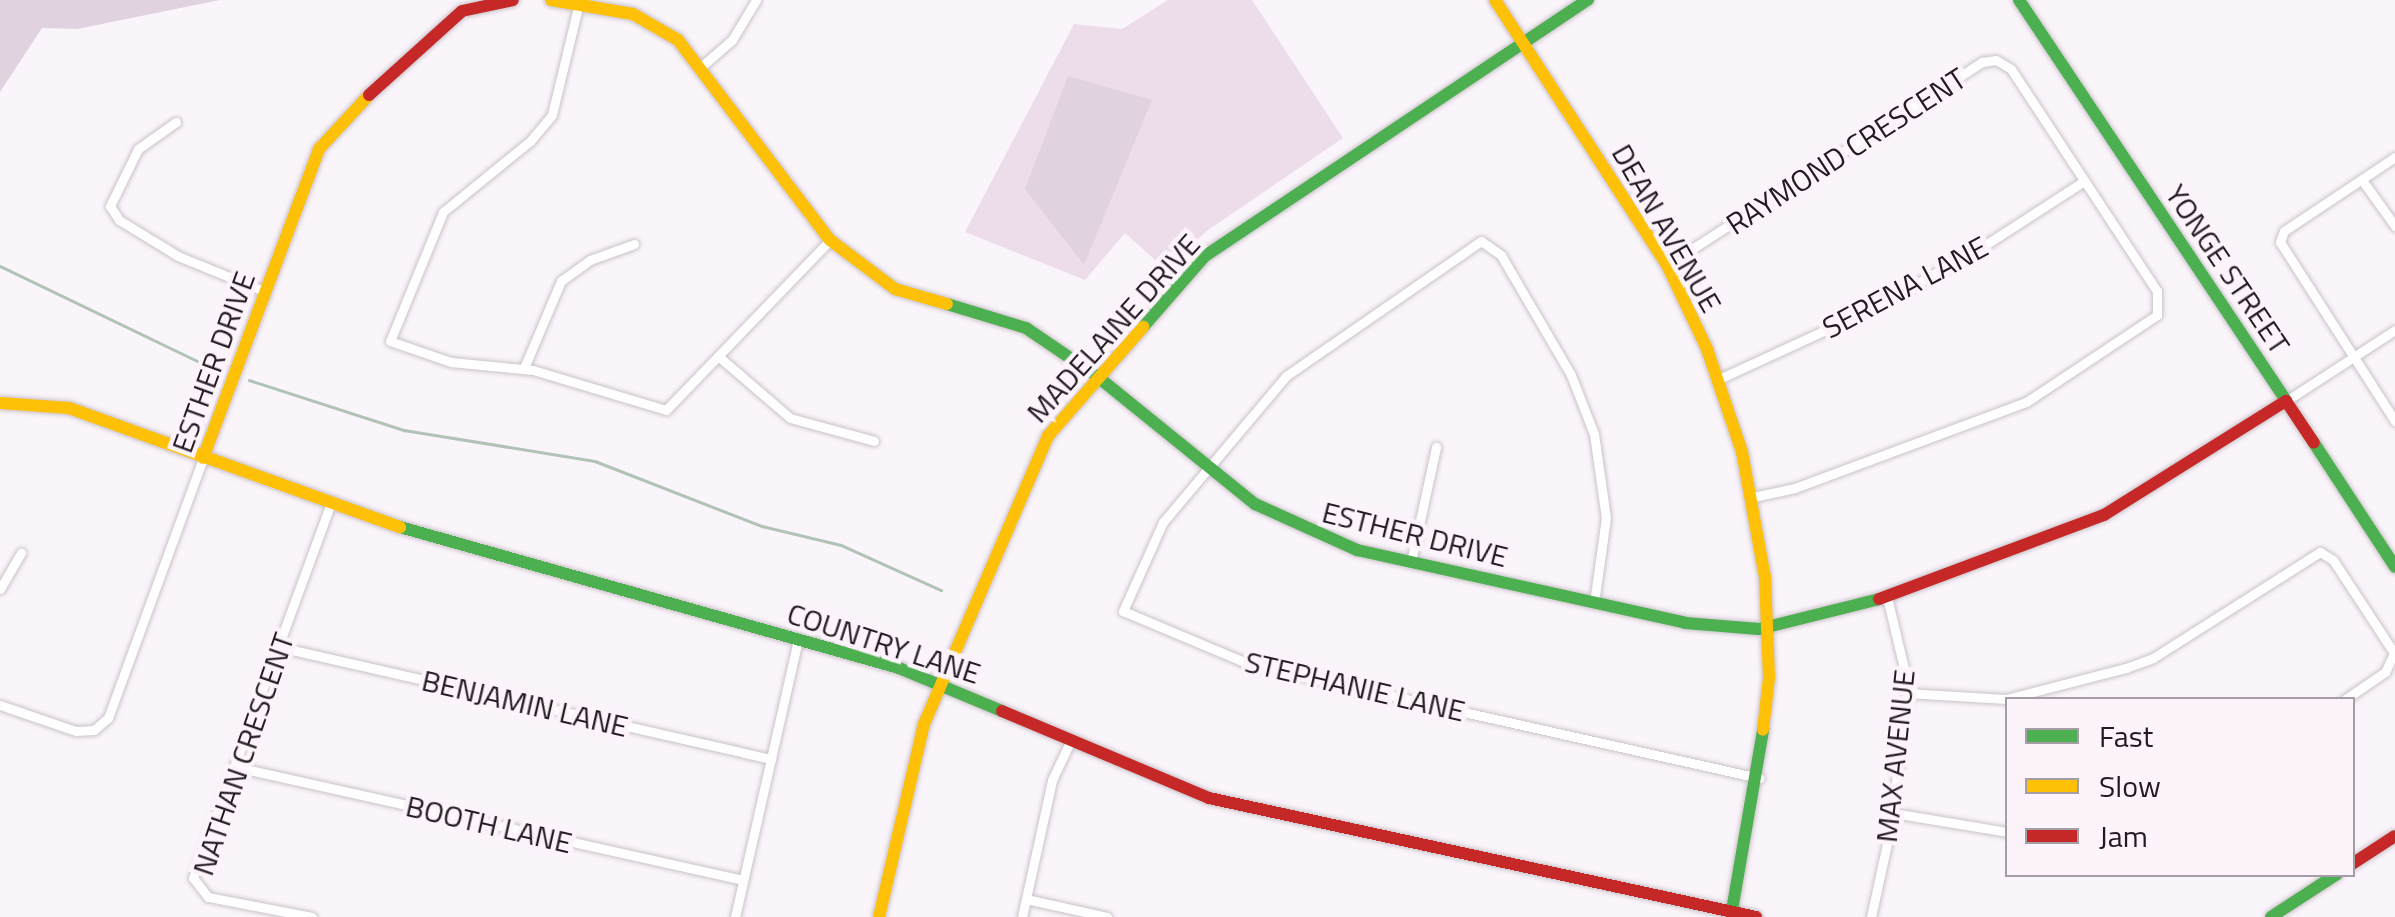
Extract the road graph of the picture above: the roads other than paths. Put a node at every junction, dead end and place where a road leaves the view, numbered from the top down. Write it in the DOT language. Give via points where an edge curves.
graph roads {
  1 [pos="513,0"];
  2 [pos="552,0"];
  3 [pos="756,0"];
  4 [pos="1494,0"];
  5 [pos="1588,0"];
  6 [pos="2019,0"];
  7 [pos="579,3"];
  8 [pos="1523,43"];
  9 [pos="702,66"];
  10 [pos="176,122"];
  11 [pos="2395,158"];
  12 [pos="2362,180"];
  13 [pos="2084,181"];
  14 [pos="2395,226"];
  15 [pos="830,240"];
  16 [pos="634,244"];
  17 [pos="1667,265"];
  18 [pos="266,292"];
  19 [pos="2395,330"];
  20 [pos="718,356"];
  21 [pos="2353,356"];
  22 [pos="524,368"];
  23 [pos="1098,377"];
  24 [pos="1719,379"];
  25 [pos="2286,401"];
  26 [pos="0,403"];
  27 [pos="2395,421"];
  28 [pos="874,441"];
  29 [pos="1436,447"];
  30 [pos="203,458"];
  31 [pos="1208,468"];
  32 [pos="1752,496"];
  33 [pos="330,505"];
  34 [pos="21,552"];
  35 [pos="1411,562"];
  36 [pos="2395,567"];
  37 [pos="0,590"];
  38 [pos="1887,597"];
  39 [pos="1594,602"];
  40 [pos="1769,628"];
  41 [pos="798,640"];
  42 [pos="279,648"];
  43 [pos="941,684"];
  44 [pos="1907,693"];
  45 [pos="2014,697"];
  46 [pos="2348,697"];
  47 [pos="2005,699"];
  48 [pos="0,705"];
  49 [pos="1071,740"];
  50 [pos="771,759"];
  51 [pos="236,767"];
  52 [pos="1759,778"];
  53 [pos="1893,813"];
  54 [pos="2005,832"];
  55 [pos="2395,836"];
  56 [pos="2355,862"];
  57 [pos="2332,877"];
  58 [pos="743,880"];
  59 [pos="1026,899"];
  60 [pos="1731,914"];
  61 [pos="312,917"];
  62 [pos="734,917"];
  63 [pos="879,917"];
  64 [pos="1022,917"];
  65 [pos="1108,917"];
  66 [pos="1756,917"];
  67 [pos="1871,917"];
  68 [pos="2271,917"];
  1 -- 18 [label="street, ESTHER DRIVE" via="462,11 339,122 319,149"];
  2 -- 7 [label="street, ESTHER DRIVE"];
  3 -- 9 [label="street" via="732,40"];
  4 -- 8 [label="street, DEAN AVENUE"];
  5 -- 8 [label="street, MADELAINE DRIVE"];
  6 -- 25 [label="street, YONGE STREET"];
  7 -- 9 [label="street, ESTHER DRIVE" via="647,20"];
  7 -- 22 [label="street" via="552,116 528,144 468,185 440,215 390,342 447,361"];
  8 -- 17 [label="street, DEAN AVENUE"];
  8 -- 23 [label="street, MADELAINE DRIVE" via="1205,256"];
  9 -- 15 [label="street, ESTHER DRIVE"];
  10 -- 18 [label="street" via="138,149 110,206 119,220 178,256"];
  11 -- 12 [label="street"];
  12 -- 14 [label="street"];
  12 -- 21 [label="street" via="2284,231 2282,251"];
  13 -- 17 [label="street, RAYMOND CRESCENT" via="2010,69 1996,60 1982,62"];
  13 -- 24 [label="street, SERENA LANE" via="1882,303"];
  13 -- 32 [label="street, RAYMOND CRESCENT" via="2156,290 2157,316 2026,402 1796,488"];
  15 -- 20 [label="street"];
  15 -- 23 [label="street, ESTHER DRIVE" via="895,289 1026,328"];
  16 -- 22 [label="street" via="599,255 560,281"];
  17 -- 24 [label="street, DEAN AVENUE"];
  18 -- 30 [label="street, ESTHER DRIVE"];
  19 -- 21 [label="street"];
  20 -- 22 [label="street" via="666,410"];
  20 -- 28 [label="street" via="790,418"];
  21 -- 25 [label="street"];
  21 -- 27 [label="street"];
  23 -- 31 [label="street, ESTHER DRIVE"];
  23 -- 43 [label="street, MADELAINE DRIVE" via="1039,450"];
  24 -- 32 [label="street, DEAN AVENUE"];
  25 -- 36 [label="street, YONGE STREET"];
  25 -- 38 [label="street, ESTHER DRIVE" via="2120,508"];
  26 -- 30 [label="street, COUNTRY LANE" via="68,408"];
  29 -- 35 [label="street"];
  30 -- 33 [label="street, COUNTRY LANE"];
  30 -- 48 [label="street, ESTHER DRIVE" via="108,718 94,730 76,731"];
  31 -- 35 [label="street, ESTHER DRIVE" via="1300,530"];
  31 -- 39 [label="street" via="1299,364 1470,244 1487,242 1502,255 1567,368 1594,434 1606,518"];
  31 -- 52 [label="street, STEPHANIE LANE" via="1159,528 1122,612 1249,664"];
  32 -- 40 [label="street, DEAN AVENUE"];
  33 -- 41 [label="street, COUNTRY LANE"];
  33 -- 42 [label="street, NATHAN CRESCENT"];
  34 -- 37 [label="street"];
  35 -- 39 [label="street, ESTHER DRIVE"];
  38 -- 40 [label="street, ESTHER DRIVE"];
  38 -- 44 [label="street, MAX AVENUE" via="1907,658"];
  39 -- 40 [label="street, ESTHER DRIVE" via="1706,626"];
  40 -- 52 [label="street, DEAN AVENUE"];
  41 -- 43 [label="street, COUNTRY LANE"];
  41 -- 50 [label="street"];
  42 -- 50 [label="street, BENJAMIN LANE"];
  42 -- 51 [label="street, NATHAN CRESCENT"];
  43 -- 49 [label="street, COUNTRY LANE"];
  43 -- 63 [label="street, MADELAINE DRIVE" via="924,724"];
  44 -- 47 [label="street"];
  44 -- 53 [label="street, MAX AVENUE"];
  45 -- 46 [label="street" via="2153,658 2320,552 2333,560 2394,653 2385,672"];
  49 -- 59 [label="street" via="1052,784"];
  49 -- 60 [label="street, COUNTRY LANE" via="1216,800"];
  50 -- 58 [label="street"];
  51 -- 58 [label="street, BOOTH LANE"];
  51 -- 61 [label="street, NATHAN CRESCENT" via="193,878 198,890 208,898"];
  52 -- 60 [label="street, DEAN AVENUE"];
  53 -- 54 [label="street"];
  53 -- 67 [label="street, MAX AVENUE"];
  55 -- 56 [label="street"];
  57 -- 68 [label="street"];
  58 -- 62 [label="street"];
  59 -- 64 [label="street"];
  59 -- 65 [label="street"];
  60 -- 66 [label="street, COUNTRY LANE"];
}
